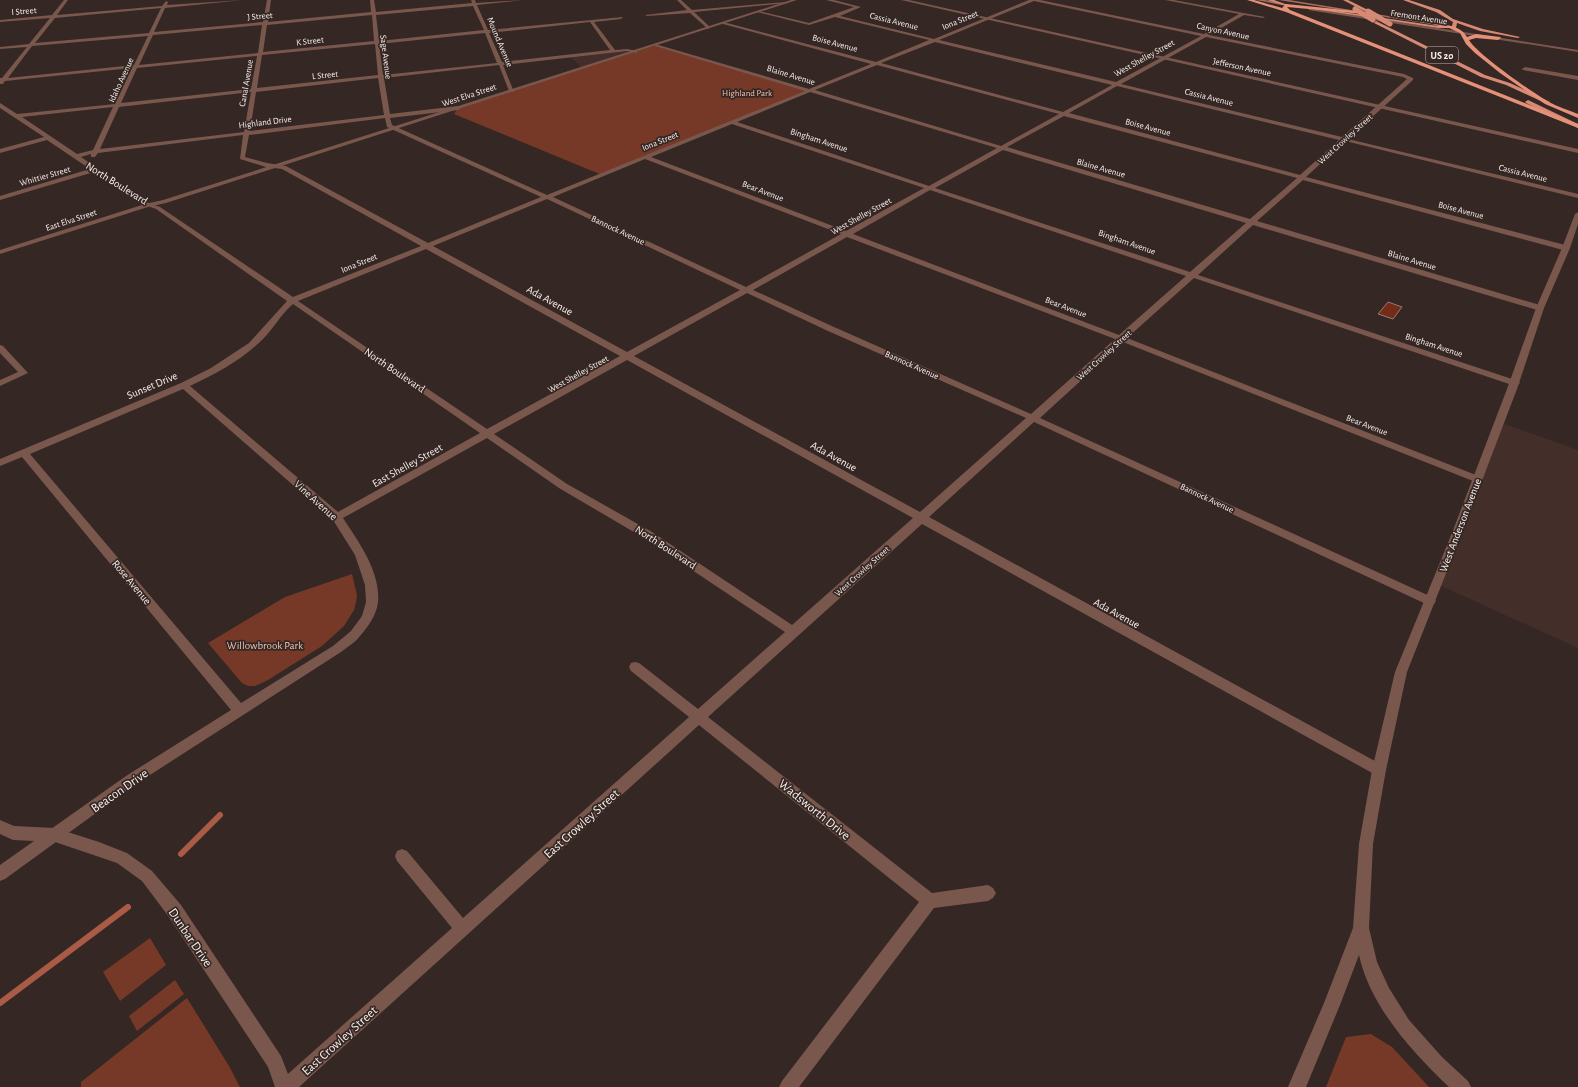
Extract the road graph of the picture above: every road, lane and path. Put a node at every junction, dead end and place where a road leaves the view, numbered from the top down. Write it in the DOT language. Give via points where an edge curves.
graph roads {
  1 [pos="66,0"];
  2 [pos="168,0"];
  3 [pos="241,0"];
  4 [pos="269,0"];
  5 [pos="372,0"];
  6 [pos="521,0"];
  7 [pos="679,0"];
  8 [pos="795,0"];
  9 [pos="828,0"];
  10 [pos="903,0"];
  11 [pos="1034,0"];
  12 [pos="1167,0"];
  13 [pos="1249,0"];
  14 [pos="1258,0"];
  15 [pos="1269,0"];
  16 [pos="1281,0"];
  17 [pos="1345,0"];
  18 [pos="1405,0"];
  19 [pos="474,2"];
  20 [pos="786,3"];
  21 [pos="164,7"];
  22 [pos="1354,7"];
  23 [pos="1287,8"];
  24 [pos="1310,8"];
  25 [pos="689,11"];
  26 [pos="759,12"];
  27 [pos="1365,12"];
  28 [pos="373,14"];
  29 [pos="1243,14"];
  30 [pos="647,15"];
  31 [pos="54,16"];
  32 [pos="835,16"];
  33 [pos="1263,17"];
  34 [pos="621,18"];
  35 [pos="987,19"];
  36 [pos="1452,20"];
  37 [pos="0,21"];
  38 [pos="591,21"];
  39 [pos="725,23"];
  40 [pos="265,24"];
  41 [pos="1436,24"];
  42 [pos="1452,27"];
  43 [pos="708,28"];
  44 [pos="487,31"];
  45 [pos="1462,32"];
  46 [pos="1400,33"];
  47 [pos="152,34"];
  48 [pos="1205,35"];
  49 [pos="1518,37"];
  50 [pos="1498,38"];
  51 [pos="1465,39"];
  52 [pos="935,40"];
  53 [pos="377,42"];
  54 [pos="657,45"];
  55 [pos="31,46"];
  56 [pos="1578,47"];
  57 [pos="0,48"];
  58 [pos="613,51"];
  59 [pos="1578,51"];
  60 [pos="635,52"];
  61 [pos="260,54"];
  62 [pos="1163,58"];
  63 [pos="500,64"];
  64 [pos="876,64"];
  65 [pos="136,66"];
  66 [pos="1525,68"];
  67 [pos="1483,76"];
  68 [pos="381,77"];
  69 [pos="1409,77"];
  70 [pos="1578,78"];
  71 [pos="1,82"];
  72 [pos="1117,84"];
  73 [pos="253,90"];
  74 [pos="810,90"];
  75 [pos="512,91"];
  76 [pos="1547,102"];
  77 [pos="0,105"];
  78 [pos="118,105"];
  79 [pos="1382,106"];
  80 [pos="458,108"];
  81 [pos="3,110"];
  82 [pos="1063,114"];
  83 [pos="17,116"];
  84 [pos="1578,116"];
  85 [pos="386,117"];
  86 [pos="732,122"];
  87 [pos="1578,126"];
  88 [pos="394,129"];
  89 [pos="245,134"];
  90 [pos="48,138"];
  91 [pos="1345,139"];
  92 [pos="1002,148"];
  93 [pos="0,151"];
  94 [pos="1578,151"];
  95 [pos="95,152"];
  96 [pos="75,157"];
  97 [pos="645,157"];
  98 [pos="88,165"];
  99 [pos="275,166"];
  100 [pos="96,170"];
  101 [pos="1302,177"];
  102 [pos="930,187"];
  103 [pos="1578,196"];
  104 [pos="547,197"];
  105 [pos="0,198"];
  106 [pos="147,205"];
  107 [pos="1578,214"];
  108 [pos="1253,222"];
  109 [pos="847,233"];
  110 [pos="426,246"];
  111 [pos="1566,248"];
  112 [pos="0,252"];
  113 [pos="1193,275"];
  114 [pos="748,289"];
  115 [pos="293,300"];
  116 [pos="1540,308"];
  117 [pos="1122,339"];
  118 [pos="0,348"];
  119 [pos="628,356"];
  120 [pos="0,383"];
  121 [pos="1515,383"];
  122 [pos="184,385"];
  123 [pos="1033,418"];
  124 [pos="489,434"];
  125 [pos="24,453"];
  126 [pos="0,463"];
  127 [pos="1478,479"];
  128 [pos="337,518"];
  129 [pos="921,518"];
  130 [pos="1430,601"];
  131 [pos="793,632"];
  132 [pos="635,667"];
  133 [pos="240,711"];
  134 [pos="699,717"];
  135 [pos="1379,770"];
  136 [pos="0,827"];
  137 [pos="55,835"];
  138 [pos="402,856"];
  139 [pos="0,874"];
  140 [pos="988,893"];
  141 [pos="930,901"];
  142 [pos="462,928"];
  143 [pos="1361,928"];
  144 [pos="285,1087"];
  145 [pos="788,1087"];
  146 [pos="1297,1087"];
  147 [pos="1462,1087"];
  1 -- 31 [label="street"];
  2 -- 21 [label="street, Idaho Avenue"];
  3 -- 21 [label="street, I Street"];
  4 -- 40 [label="street, Canal Avenue"];
  5 -- 28 [label="street, Sage Avenue"];
  6 -- 19 [label="street, J Street"];
  7 -- 25 [label="street"];
  8 -- 20 [label="street, West Elva Street"];
  9 -- 32 [label="street, Cassia Avenue" via="859,7"];
  10 -- 35 [label="street, Jefferson Avenue"];
  11 -- 35 [label="street, Iona Street"];
  11 -- 48 [label="street, Canyon Avenue"];
  12 -- 29 [label="street"];
  13 -- 23 [label="highway"];
  14 -- 23 [label="main road, Fremont Avenue"];
  15 -- 23 [label="highway"];
  16 -- 27 [label="main road, Fremont Avenue"];
  17 -- 22 [label="highway, US 20"];
  18 -- 36 [label="highway" via="1438,11"];
  19 -- 28 [label="street, J Street"];
  19 -- 44 [label="street, Mound Avenue"];
  20 -- 25 [label="street"];
  20 -- 26 [label="street, West Elva Street"];
  21 -- 31 [label="street, I Street"];
  21 -- 47 [label="street, Idaho Avenue"];
  22 -- 27 [label="highway, US 20"];
  22 -- 46 [label="highway, US 20, bridge" via="1376,22"];
  23 -- 24 [label="main road, Fremont Avenue"];
  23 -- 27 [label="highway"];
  23 -- 87 [label="highway"];
  24 -- 42 [label="highway"];
  24 -- 45 [label="street, Fremont Avenue"];
  25 -- 30 [label="street"];
  25 -- 43 [label="street"];
  26 -- 32 [label="street, Cassia Avenue" via="809,24"];
  26 -- 39 [label="street, West Elva Street"];
  27 -- 41 [label="main road, Fremont Avenue"];
  27 -- 46 [label="highway, US 20, bridge" via="1390,24"];
  28 -- 40 [label="street, J Street"];
  28 -- 53 [label="street, Sage Avenue"];
  29 -- 33 [label="street"];
  29 -- 48 [label="street, West Shelley Street"];
  31 -- 37 [label="street, I Street"];
  31 -- 55 [label="street"];
  32 -- 52 [label="street, Cassia Avenue"];
  34 -- 38 [label="street, K Street"];
  35 -- 52 [label="street, Iona Street"];
  35 -- 62 [label="street, Jefferson Avenue"];
  36 -- 42 [label="highway" via="1455,23"];
  36 -- 49 [label="highway" via="1482,30"];
  38 -- 44 [label="street, K Street"];
  38 -- 58 [label="street"];
  39 -- 43 [label="street, West Elva Street"];
  39 -- 64 [label="street, Boise Avenue"];
  40 -- 47 [label="street, J Street"];
  40 -- 61 [label="street, Canal Avenue"];
  41 -- 42 [label="highway"];
  42 -- 45 [label="highway"];
  42 -- 49 [label="street, Fremont Avenue"];
  43 -- 54 [label="street, West Elva Street"];
  44 -- 53 [label="street, K Street"];
  44 -- 63 [label="street, Mound Avenue"];
  45 -- 50 [label="street, Fremont Avenue"];
  45 -- 51 [label="highway"];
  46 -- 67 [label="highway, US 20"];
  47 -- 55 [label="street, J Street"];
  47 -- 65 [label="street, Idaho Avenue"];
  48 -- 62 [label="street, West Shelley Street"];
  48 -- 69 [label="street, Canyon Avenue"];
  49 -- 56 [label="street, Fremont Avenue"];
  50 -- 51 [label="highway" via="1476,36"];
  50 -- 59 [label="street, Fremont Avenue"];
  51 -- 76 [label="highway" via="1502,72"];
  52 -- 64 [label="street, Iona Street"];
  52 -- 72 [label="street, Cassia Avenue"];
  53 -- 61 [label="street, K Street"];
  53 -- 68 [label="street, Sage Avenue"];
  54 -- 60 [label="street, West Elva Street"];
  54 -- 74 [label="street, Blaine Avenue"];
  55 -- 57 [label="street, J Street"];
  55 -- 71 [label="street"];
  58 -- 60 [label="street, L Street"];
  58 -- 63 [label="street, L Street"];
  60 -- 75 [label="street, West Elva Street"];
  61 -- 65 [label="street, K Street"];
  61 -- 73 [label="street, Canal Avenue"];
  62 -- 72 [label="street, West Shelley Street"];
  62 -- 79 [label="street, Jefferson Avenue"];
  63 -- 68 [label="street, L Street"];
  63 -- 75 [label="street, Mound Avenue"];
  64 -- 74 [label="street, Iona Street"];
  64 -- 82 [label="street, Boise Avenue"];
  65 -- 71 [label="street, K Street"];
  65 -- 78 [label="street, Idaho Avenue"];
  66 -- 70 [label="street"];
  67 -- 76 [label="highway, US 20"];
  67 -- 87 [label="highway, US 20" via="1496,86"];
  68 -- 73 [label="street, L Street"];
  68 -- 85 [label="street, Sage Avenue"];
  69 -- 79 [label="street, West Crowley Street" via="1411,79"];
  72 -- 82 [label="street, West Shelley Street"];
  72 -- 91 [label="street, Cassia Avenue"];
  73 -- 78 [label="street, L Street"];
  73 -- 89 [label="street, Canal Avenue"];
  74 -- 86 [label="street, Iona Street"];
  74 -- 92 [label="street, Blaine Avenue"];
  75 -- 80 [label="street, West Elva Street"];
  76 -- 84 [label="highway, US 20"];
  77 -- 81 [label="street, North Boulevard"];
  78 -- 83 [label="street, L Street"];
  78 -- 95 [label="street, Idaho Avenue"];
  79 -- 91 [label="street, West Crowley Street"];
  79 -- 94 [label="street, Jefferson Avenue"];
  80 -- 85 [label="street, Highland Drive"];
  80 -- 88 [label="street, West Elva Street"];
  81 -- 83 [label="street, North Boulevard"];
  82 -- 92 [label="street, West Shelley Street"];
  82 -- 101 [label="street, Boise Avenue"];
  83 -- 90 [label="street, North Boulevard"];
  85 -- 88 [label="street" via="389,126"];
  85 -- 89 [label="street, Highland Drive"];
  86 -- 97 [label="street, Iona Street"];
  86 -- 102 [label="street, Bingham Avenue"];
  88 -- 99 [label="street, West Elva Street"];
  88 -- 104 [label="street, Bannock Avenue"];
  89 -- 95 [label="street, Highland Drive"];
  89 -- 99 [label="street, Canal Avenue" via="242,158"];
  90 -- 93 [label="street"];
  90 -- 96 [label="street, North Boulevard"];
  91 -- 101 [label="street, West Crowley Street"];
  91 -- 103 [label="street, Cassia Avenue"];
  92 -- 102 [label="street, West Shelley Street"];
  92 -- 108 [label="street, Blaine Avenue"];
  95 -- 96 [label="street, Highland Drive"];
  95 -- 98 [label="street, Idaho Avenue"];
  96 -- 98 [label="street, North Boulevard"];
  97 -- 104 [label="street, Iona Street"];
  97 -- 109 [label="street, Bear Avenue"];
  98 -- 100 [label="street, North Boulevard"];
  99 -- 106 [label="street, West Elva Street" via="164,202"];
  99 -- 110 [label="street, Ada Avenue" via="284,167"];
  100 -- 105 [label="street, Whittier Street"];
  100 -- 106 [label="street, North Boulevard"];
  101 -- 108 [label="street, West Crowley Street"];
  101 -- 111 [label="street, Boise Avenue"];
  102 -- 109 [label="street, West Shelley Street"];
  102 -- 113 [label="street, Bingham Avenue"];
  104 -- 110 [label="street, Iona Street"];
  104 -- 114 [label="street, Bannock Avenue"];
  106 -- 112 [label="street, East Elva Street"];
  106 -- 115 [label="street, North Boulevard" via="154,205"];
  107 -- 111 [label="street, West Anderson Avenue"];
  108 -- 113 [label="street, West Crowley Street"];
  108 -- 116 [label="street, Blaine Avenue"];
  109 -- 114 [label="street, West Shelley Street"];
  109 -- 117 [label="street, Bear Avenue"];
  110 -- 115 [label="street, Iona Street"];
  110 -- 119 [label="street, Ada Avenue"];
  111 -- 116 [label="street, West Anderson Avenue"];
  113 -- 117 [label="street, West Crowley Street"];
  113 -- 121 [label="street, Bingham Avenue"];
  114 -- 119 [label="street, West Shelley Street"];
  114 -- 123 [label="street, Bannock Avenue" via="831,329"];
  115 -- 122 [label="street, Sunset Drive" via="242,352"];
  115 -- 124 [label="street, North Boulevard"];
  116 -- 121 [label="street, West Anderson Avenue"];
  117 -- 123 [label="street, West Crowley Street"];
  117 -- 127 [label="street, Bear Avenue"];
  118 -- 120 [label="street" via="24,374"];
  119 -- 124 [label="street, West Shelley Street"];
  119 -- 129 [label="street, Ada Avenue"];
  121 -- 127 [label="street, West Anderson Avenue"];
  122 -- 125 [label="street, Sunset Drive"];
  122 -- 128 [label="street, Vine Avenue"];
  123 -- 129 [label="street, West Crowley Street"];
  123 -- 130 [label="street, Bannock Avenue"];
  124 -- 128 [label="street, East Shelley Street"];
  124 -- 131 [label="street, North Boulevard" via="563,486 648,535"];
  125 -- 126 [label="street, Sunset Drive"];
  125 -- 133 [label="street, Rose Avenue"];
  127 -- 130 [label="street, West Anderson Avenue"];
  128 -- 133 [label="street, Vine Avenue" via="361,555 371,585 372,602 367,617 355,634 337,648"];
  129 -- 131 [label="street, West Crowley Street"];
  129 -- 135 [label="street, Ada Avenue"];
  130 -- 135 [label="street, West Anderson Avenue" via="1401,672"];
  131 -- 134 [label="street, East Crowley Street"];
  132 -- 134 [label="street"];
  133 -- 137 [label="street, Beacon Drive" via="131,780"];
  134 -- 141 [label="street, Wadsworth Drive"];
  134 -- 142 [label="street, East Crowley Street"];
  135 -- 143 [label="street, West Anderson Avenue" via="1366,844"];
  136 -- 137 [label="street, Dunbar Drive" via="13,833"];
  137 -- 139 [label="street, Beacon Drive"];
  137 -- 144 [label="street, Dunbar Drive" via="122,858 147,876 174,911 275,1062"];
  138 -- 142 [label="street"];
  140 -- 141 [label="street"];
  141 -- 145 [label="street"];
  142 -- 144 [label="street, East Crowley Street"];
  143 -- 146 [label="street"];
  143 -- 147 [label="street" via="1369,963 1383,994 1403,1026 1436,1063"];
}
